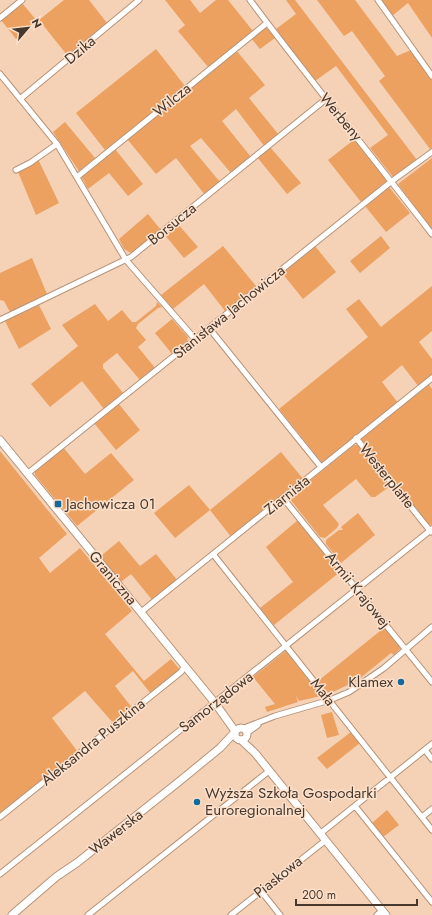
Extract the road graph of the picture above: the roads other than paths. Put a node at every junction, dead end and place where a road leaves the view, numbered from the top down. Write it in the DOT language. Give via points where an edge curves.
graph roads {
  1 [pos="22,0"];
  2 [pos="139,0"];
  3 [pos="250,0"];
  4 [pos="378,0"];
  5 [pos="0,18"];
  6 [pos="267,23"];
  7 [pos="0,74"];
  8 [pos="432,76"];
  9 [pos="326,99"];
  10 [pos="20,100"];
  11 [pos="57,144"];
  12 [pos="432,152"];
  13 [pos="16,170"];
  14 [pos="77,177"];
  15 [pos="392,181"];
  16 [pos="432,234"];
  17 [pos="126,260"];
  18 [pos="0,320"];
  19 [pos="209,328"];
  20 [pos="195,339"];
  21 [pos="430,379"];
  22 [pos="432,386"];
  23 [pos="356,438"];
  24 [pos="0,440"];
  25 [pos="321,467"];
  26 [pos="27,474"];
  27 [pos="283,498"];
  28 [pos="431,531"];
  29 [pos="213,554"];
  30 [pos="358,589"];
  31 [pos="141,612"];
  32 [pos="432,627"];
  33 [pos="287,646"];
  34 [pos="406,648"];
  35 [pos="185,666"];
  36 [pos="432,682"];
  37 [pos="330,700"];
  38 [pos="215,703"];
  39 [pos="241,734"];
  40 [pos="432,744"];
  41 [pos="425,750"];
  42 [pos="432,759"];
  43 [pos="269,771"];
  44 [pos="390,777"];
  45 [pos="355,806"];
  46 [pos="432,809"];
  47 [pos="0,817"];
  48 [pos="422,817"];
  49 [pos="432,830"];
  50 [pos="321,833"];
  51 [pos="326,840"];
  52 [pos="0,874"];
  53 [pos="261,891"];
  54 [pos="432,902"];
  55 [pos="382,914"];
  56 [pos="12,915"];
  57 [pos="88,915"];
  58 [pos="231,915"];
  59 [pos="280,915"];
  1 -- 5 [label="street"];
  2 -- 10 [label="street, Dzika"];
  3 -- 6 [label="street, Werbeny"];
  4 -- 8 [label="street"];
  6 -- 9 [label="street, Werbeny"];
  6 -- 14 [label="street, Wilcza"];
  7 -- 10 [label="street"];
  9 -- 15 [label="street, Werbeny"];
  9 -- 17 [label="street, Borsucza"];
  10 -- 11 [label="street"];
  11 -- 13 [label="street"];
  11 -- 14 [label="street"];
  12 -- 15 [label="street, Stanisława Jachowicza"];
  14 -- 17 [label="street"];
  15 -- 16 [label="street, Werbeny"];
  15 -- 19 [label="street, Stanisława Jachowicza"];
  17 -- 18 [label="street, Borsucza"];
  17 -- 20 [label="street"];
  19 -- 20 [label="street, Stanisława Jachowicza"];
  19 -- 25 [label="street"];
  20 -- 26 [label="street, Stanisława Jachowicza"];
  21 -- 22 [label="street"];
  21 -- 23 [label="street, Ziarnista"];
  23 -- 25 [label="street, Ziarnista"];
  23 -- 28 [label="street, Westerplatte"];
  24 -- 26 [label="street, Graniczna"];
  25 -- 27 [label="street, Ziarnista"];
  26 -- 31 [label="street, Graniczna"];
  27 -- 29 [label="street, Ziarnista"];
  27 -- 30 [label="street, Armii Krajowej"];
  28 -- 30 [label="street, Samorządowa"];
  29 -- 31 [label="street, Ziarnista"];
  29 -- 33 [label="street, Mała"];
  30 -- 33 [label="street, Samorządowa"];
  30 -- 34 [label="street, Armii Krajowej"];
  31 -- 35 [label="street, Graniczna"];
  32 -- 34 [label="street, Wawerska"];
  33 -- 37 [label="street, Mała"];
  33 -- 38 [label="street, Samorządowa"];
  34 -- 36 [label="street, Armii Krajowej"];
  34 -- 37 [label="street, Wawerska" via="371,679"];
  35 -- 38 [label="street, Graniczna"];
  35 -- 47 [label="street, Aleksandra Puszkina" via="181,672"];
  37 -- 39 [label="street, Wawerska" via="276,716"];
  37 -- 44 [label="street, Mała"];
  38 -- 39 [label="street, Graniczna"];
  38 -- 52 [label="street, Samorządowa"];
  39 -- 43 [label="street, Graniczna"];
  39 -- 56 [label="street, Wawerska" via="56,877"];
  40 -- 41 [label="street"];
  41 -- 42 [label="street"];
  41 -- 44 [label="street"];
  43 -- 50 [label="street, Graniczna"];
  43 -- 57 [label="street"];
  44 -- 45 [label="street"];
  44 -- 48 [label="street, Mała"];
  45 -- 50 [label="street"];
  45 -- 54 [label="street"];
  46 -- 48 [label="street"];
  48 -- 49 [label="street, Mała"];
  50 -- 51 [label="street, Graniczna"];
  51 -- 53 [label="street, Piaskowa"];
  51 -- 55 [label="street, Graniczna"];
  53 -- 58 [label="street, Piaskowa"];
  53 -- 59 [label="street"];
}
